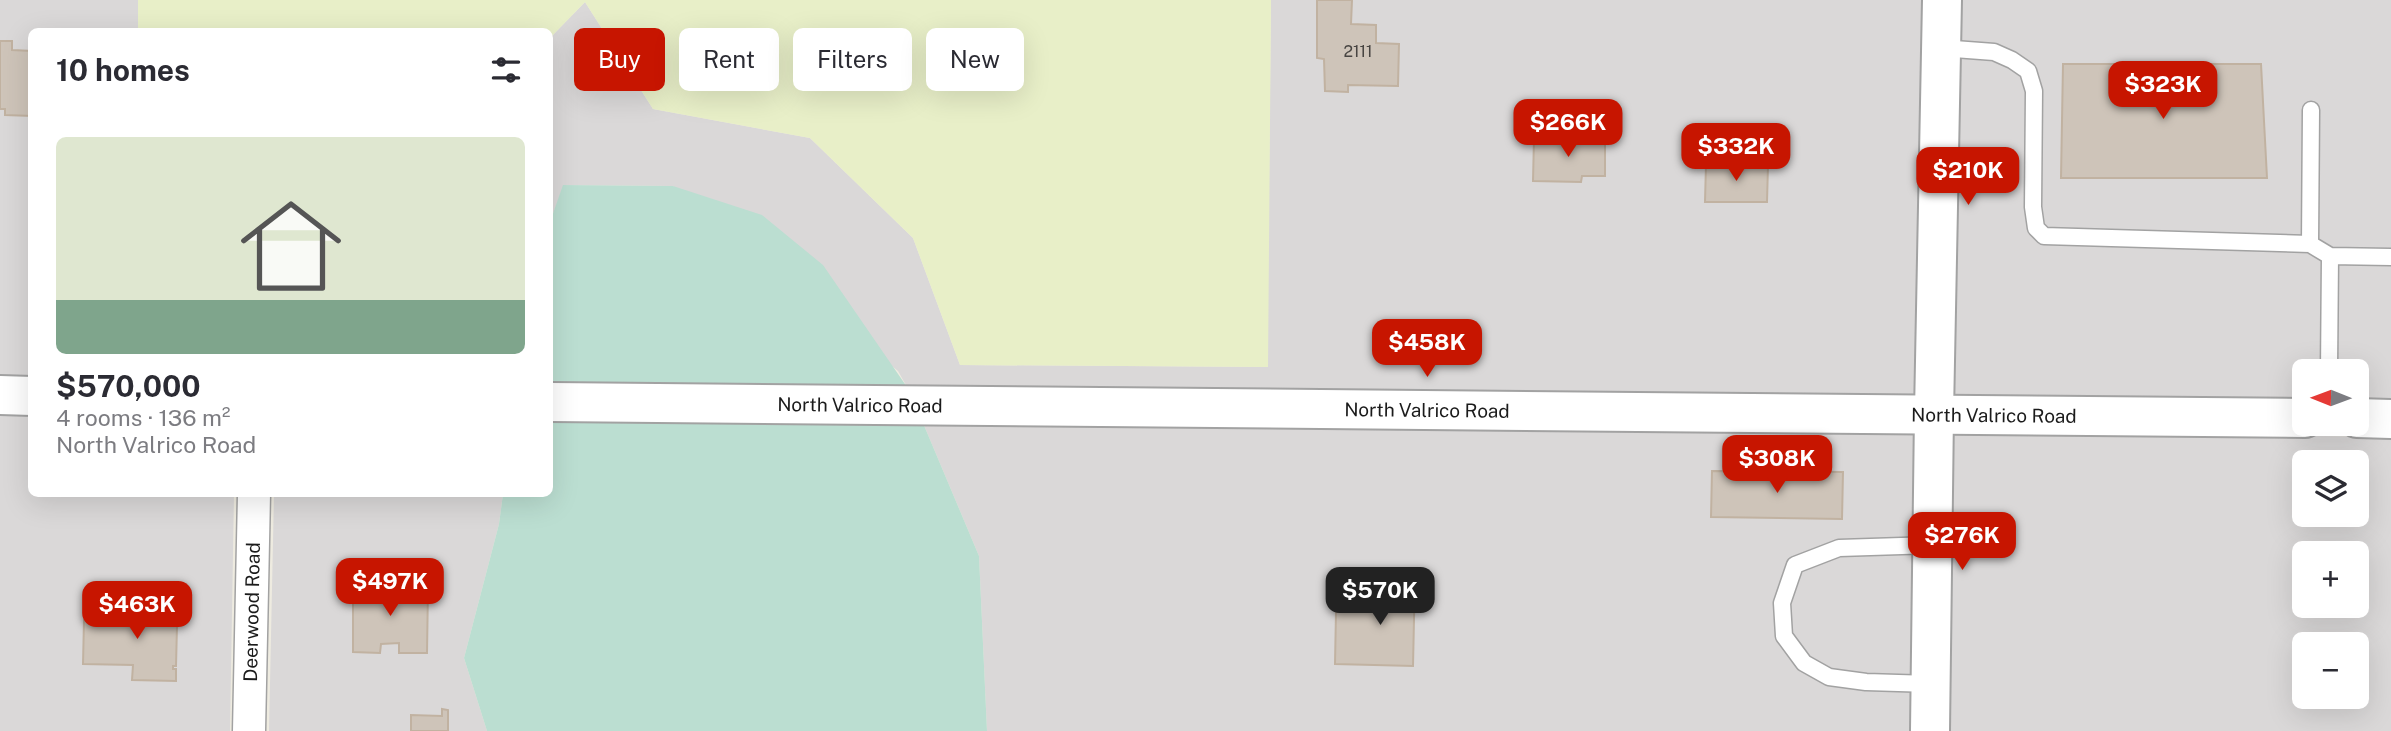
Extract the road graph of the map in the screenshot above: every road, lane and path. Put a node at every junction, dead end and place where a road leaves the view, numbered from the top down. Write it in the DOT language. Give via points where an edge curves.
graph roads {
  1 [pos="1942,0"];
  2 [pos="1941,48"];
  3 [pos="2311,110"];
  4 [pos="2310,244"];
  5 [pos="2330,256"];
  6 [pos="2391,257"];
  7 [pos="2329,359"];
  8 [pos="0,395"];
  9 [pos="28,396"];
  10 [pos="553,402"];
  11 [pos="1934,413"];
  12 [pos="2292,418"];
  13 [pos="2370,418"];
  14 [pos="2391,419"];
  15 [pos="254,497"];
  16 [pos="1933,545"];
  17 [pos="1931,684"];
  18 [pos="249,731"];
  19 [pos="1930,731"];
  1 -- 2 [label="street"];
  2 -- 4 [label="lane" via="1994,52 2028,71 2034,91 2036,228 2044,236"];
  2 -- 11 [label="street"];
  3 -- 4 [label="lane"];
  4 -- 5 [label="lane"];
  5 -- 6 [label="lane"];
  5 -- 7 [label="lane"];
  8 -- 9 [label="street"];
  10 -- 11 [label="street, North Valrico Road"];
  11 -- 12 [label="street, North Valrico Road"];
  11 -- 16 [label="street"];
  13 -- 14 [label="street"];
  15 -- 18 [label="street, Deerwood Road"];
  16 -- 17 [label="street"];
  16 -- 17 [label="lane" via="1839,548 1795,565 1782,603 1784,636 1804,663 1829,677"];
  17 -- 19 [label="street"];
}
